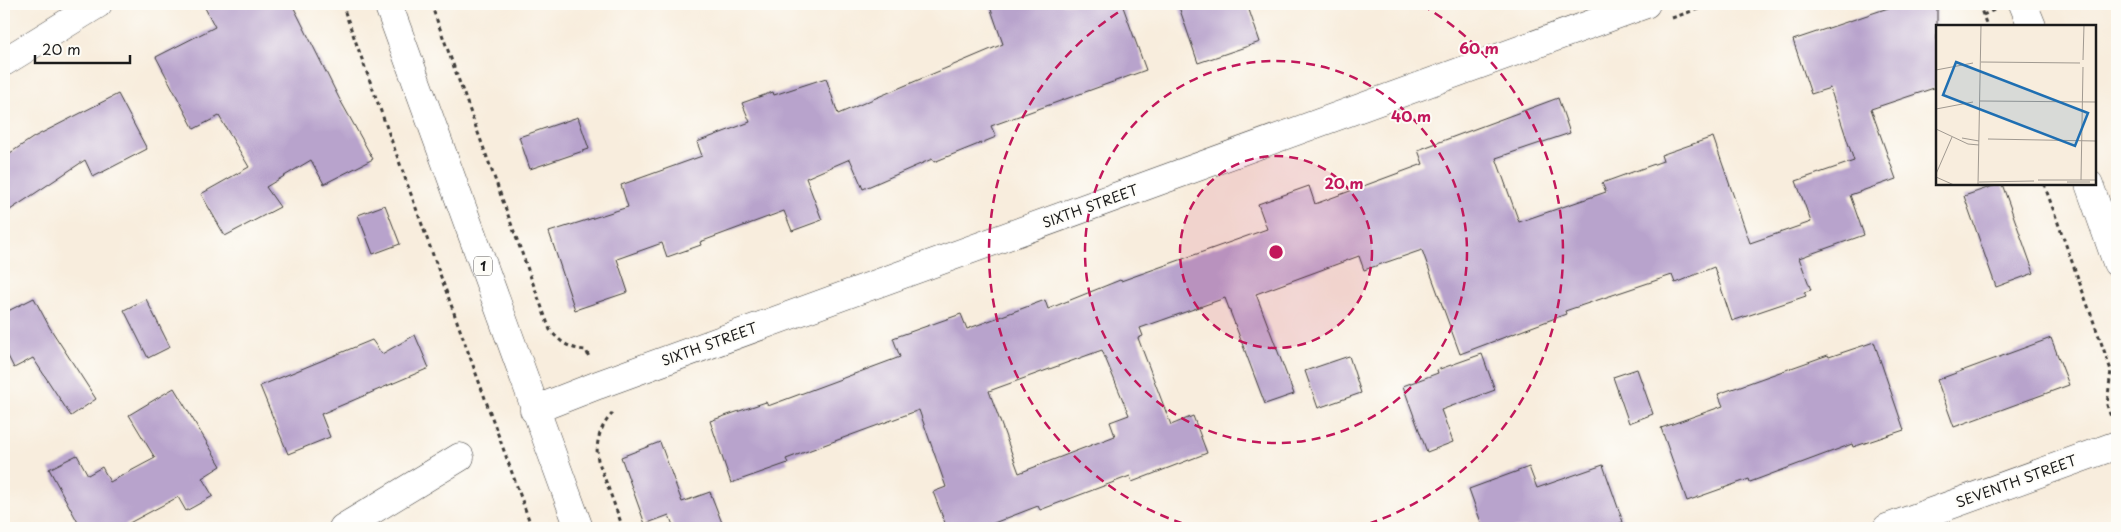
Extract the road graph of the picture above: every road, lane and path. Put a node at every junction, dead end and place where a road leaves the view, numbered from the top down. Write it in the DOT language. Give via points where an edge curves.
graph roads {
  1 [pos="13,4"];
  2 [pos="98,4"];
  3 [pos="342,4"];
  4 [pos="388,4"];
  5 [pos="431,4"];
  6 [pos="1646,4"];
  7 [pos="1979,4"];
  8 [pos="2023,4"];
  9 [pos="4,9"];
  10 [pos="1987,25"];
  11 [pos="2032,25"];
  12 [pos="4,62"];
  13 [pos="2044,185"];
  14 [pos="2089,185"];
  15 [pos="2117,262"];
  16 [pos="586,350"];
  17 [pos="534,410"];
  18 [pos="609,417"];
  19 [pos="2115,433"];
  20 [pos="460,457"];
  21 [pos="343,528"];
  22 [pos="532,528"];
  23 [pos="579,528"];
  24 [pos="623,528"];
  25 [pos="1887,528"];
  1 -- 9 [label="path"];
  2 -- 12 [label="main road"];
  3 -- 22 [label="path"];
  4 -- 17 [label="main road, 1"];
  5 -- 16 [label="path" via="550,330 560,342"];
  6 -- 17 [label="main road, SIXTH STREET"];
  7 -- 10 [label="path"];
  8 -- 11 [label="main road"];
  13 -- 19 [label="path" via="2111,370 2107,404"];
  14 -- 15 [label="main road"];
  17 -- 23 [label="main road, 1"];
  18 -- 24 [label="path" via="599,434 596,449"];
  19 -- 25 [label="main road, SEVENTH STREET"];
  20 -- 21 [label="main road"];
}
